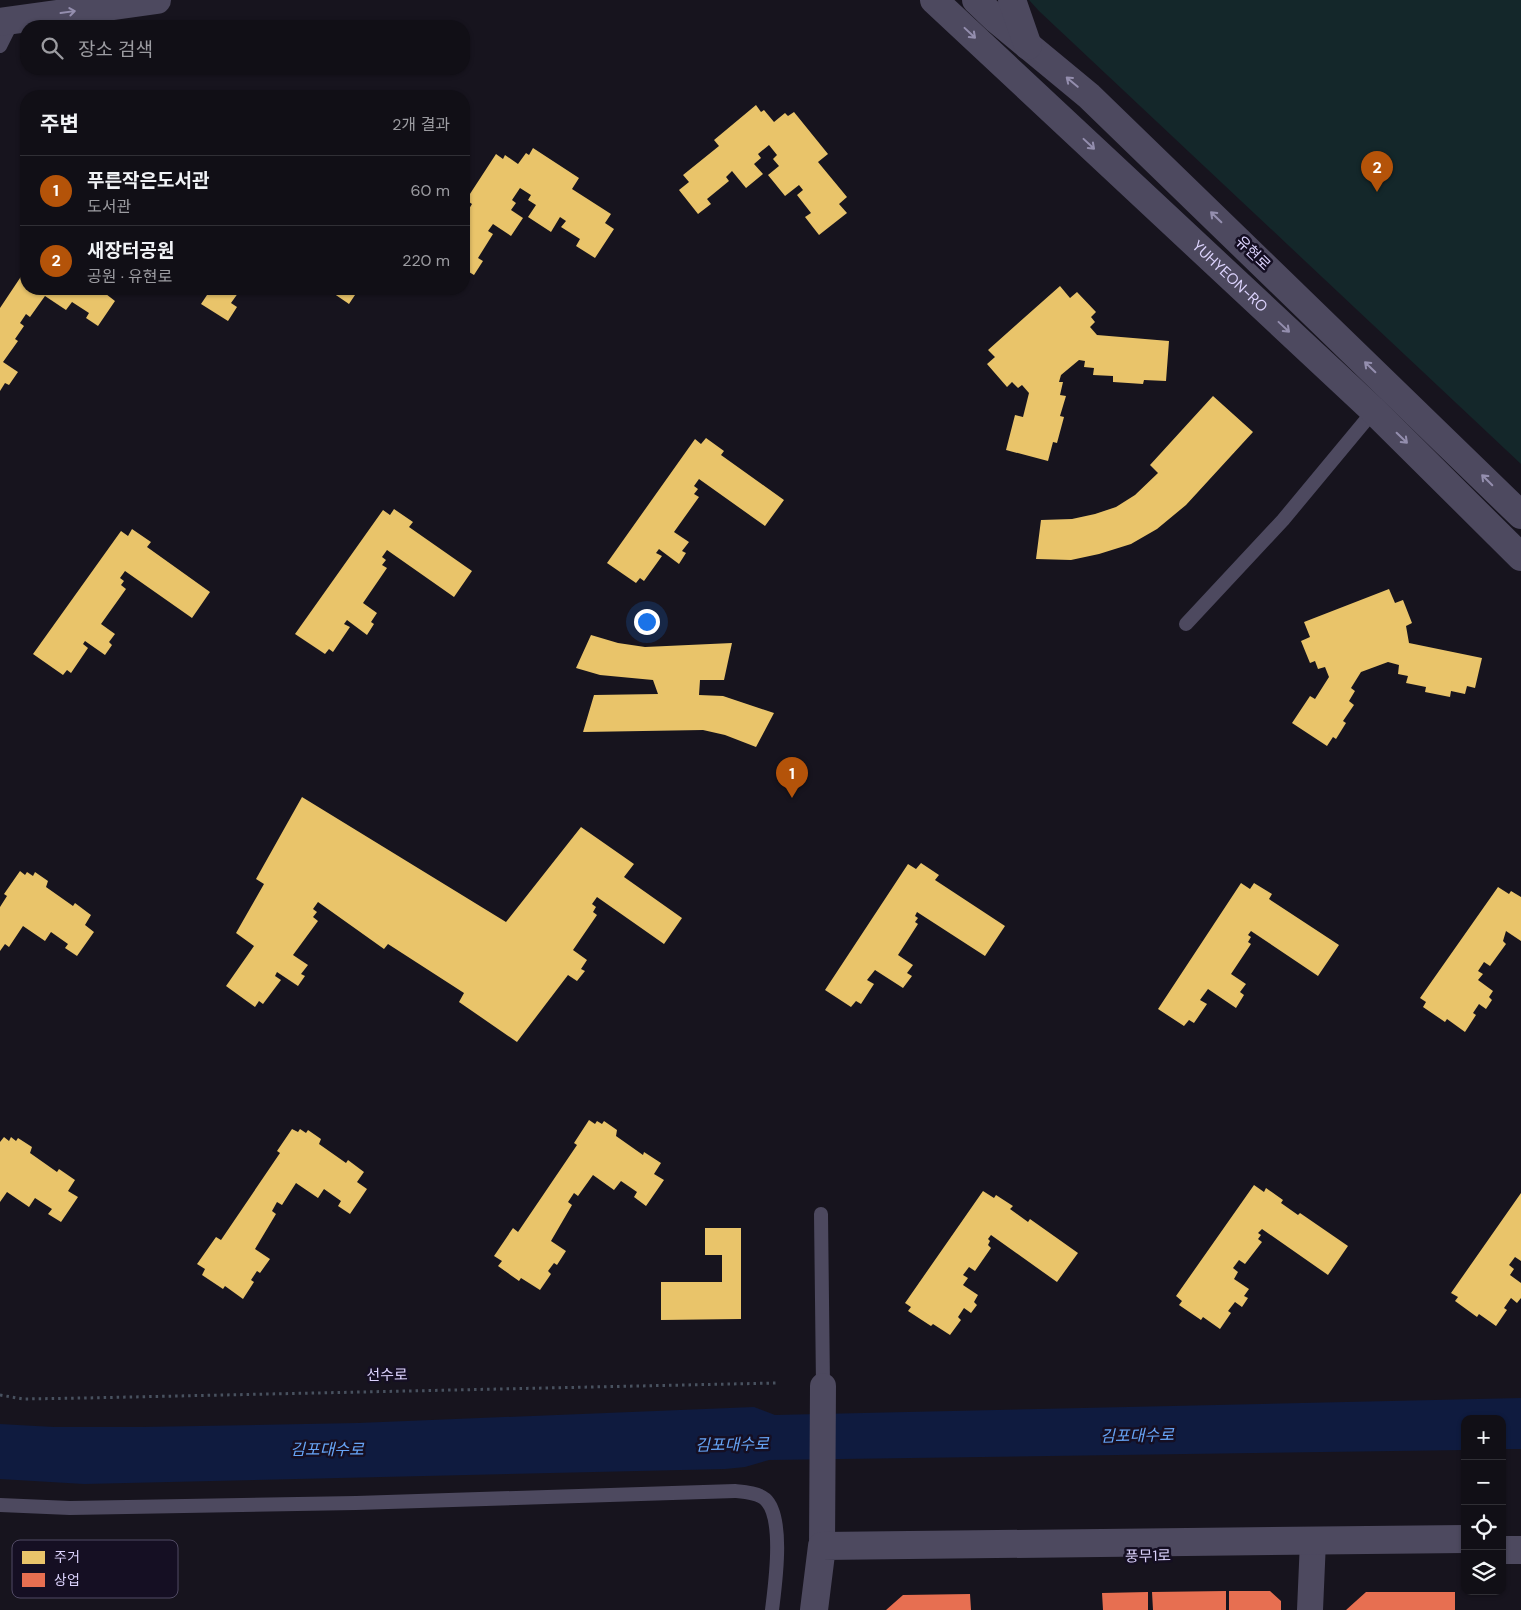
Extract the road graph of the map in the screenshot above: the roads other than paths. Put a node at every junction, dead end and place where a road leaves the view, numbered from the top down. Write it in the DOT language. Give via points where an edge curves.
graph roads {
  1 [pos="157,0"];
  2 [pos="934,0"];
  3 [pos="976,0"];
  4 [pos="1012,0"];
  5 [pos="7,16"];
  6 [pos="1028,46"];
  7 [pos="1394,389"];
  8 [pos="1373,410"];
  9 [pos="1521,515"];
  10 [pos="1521,557"];
  11 [pos="1186,624"];
  12 [pos="820,1214"];
  13 [pos="822,1386"];
  14 [pos="0,1505"];
  15 [pos="1521,1538"];
  16 [pos="1461,1539"];
  17 [pos="1506,1539"];
  18 [pos="827,1546"];
  19 [pos="1312,1547"];
  20 [pos="1506,1550"];
  21 [pos="1521,1550"];
  22 [pos="1461,1551"];
  23 [pos="772,1610"];
  24 [pos="814,1610"];
  25 [pos="827,1610"];
  26 [pos="1310,1610"];
  5 -- 1 [label="street, one-way"];
  2 -- 8 [label="street, YUHYEON-RO, one-way"];
  3 -- 6 [label="street, 유현로"];
  4 -- 6 [label="street"];
  7 -- 6 [label="street, 유현로, one-way" via="1089,96"];
  7 -- 8 [label="lane"];
  9 -- 7 [label="street, 유현로, one-way"];
  8 -- 10 [label="street, YUHYEON-RO, one-way"];
  8 -- 11 [label="lane" via="1283,520"];
  12 -- 13 [label="lane"];
  13 -- 18 [label="street" via="823,1501"];
  14 -- 23 [label="lane" via="70,1508 356,1503 743,1492 764,1498 771,1506 776,1522"];
  15 -- 17 [label="street"];
  16 -- 19 [label="street, 풍무1로"];
  18 -- 19 [label="street, 풍무1로" via="879,1556 1016,1558"];
  18 -- 24 [label="street"];
  18 -- 25 [label="street"];
  19 -- 22 [label="street, 풍무1로"];
  19 -- 26 [label="street"];
  20 -- 21 [label="street"];
}
